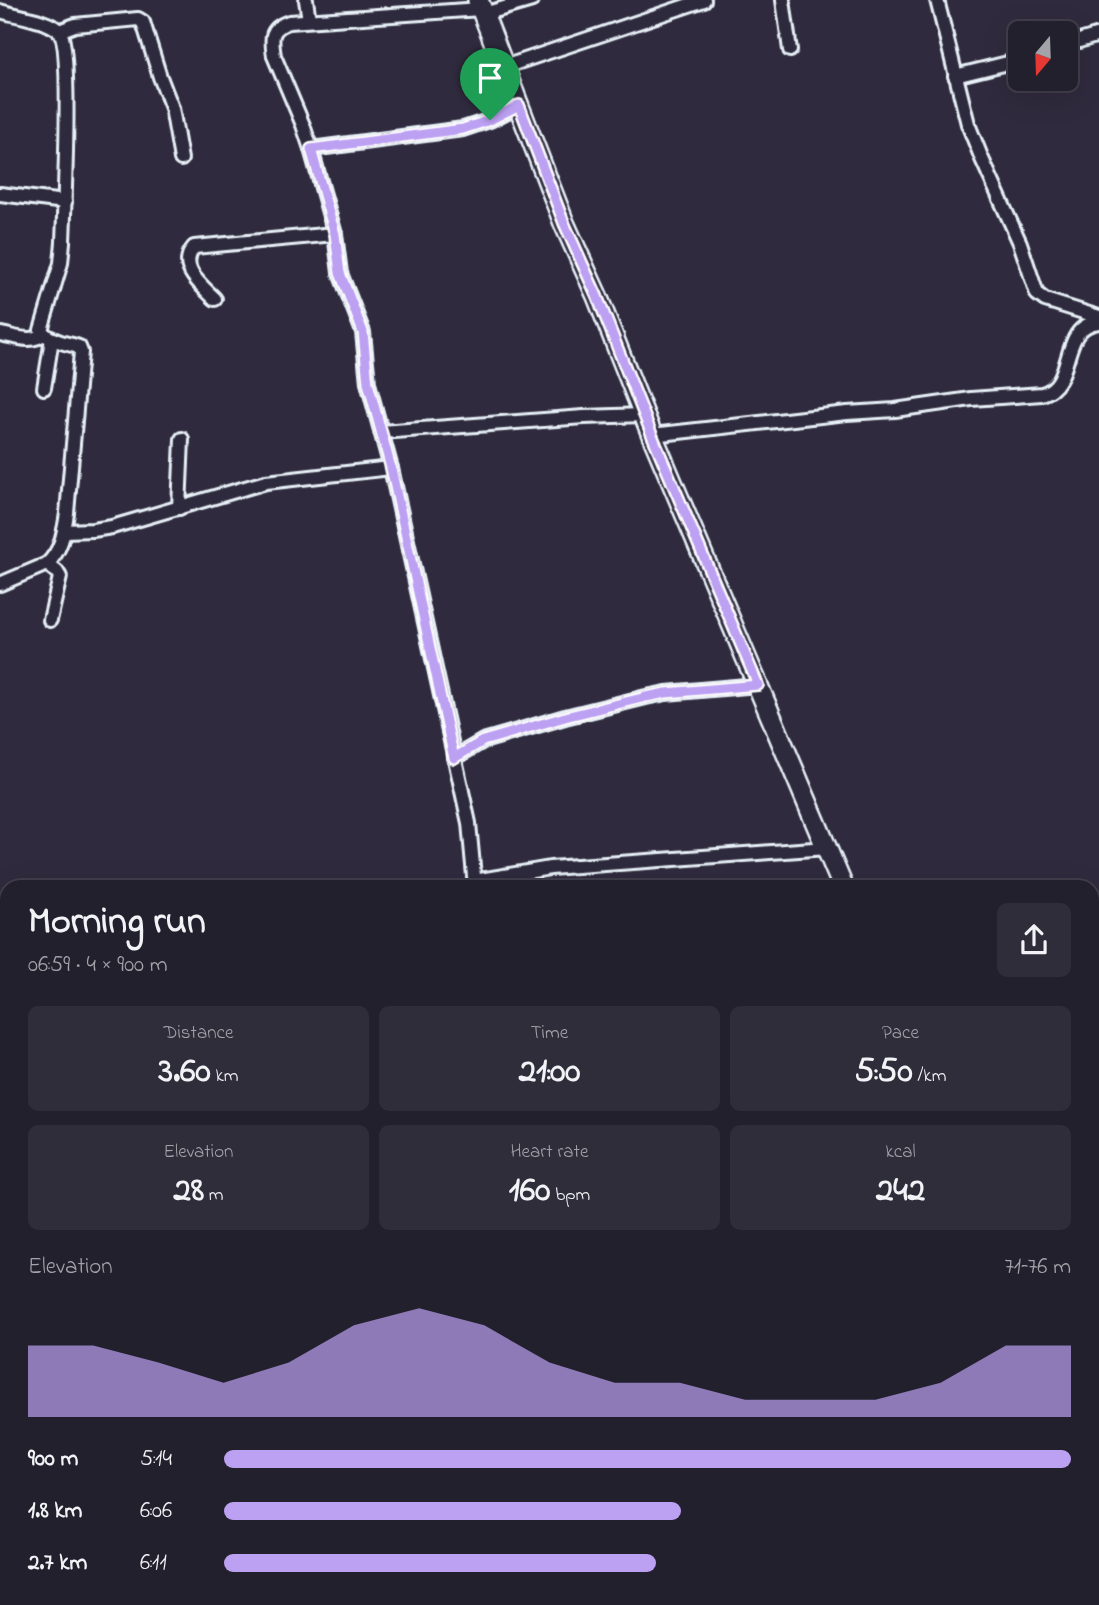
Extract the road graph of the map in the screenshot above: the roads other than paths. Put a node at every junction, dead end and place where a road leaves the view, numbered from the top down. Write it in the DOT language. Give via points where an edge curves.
graph roads {
  1 [pos="306,0"];
  2 [pos="532,0"];
  3 [pos="704,0"];
  4 [pos="783,0"];
  5 [pos="937,0"];
  6 [pos="481,8"];
  7 [pos="0,11"];
  8 [pos="309,20"];
  9 [pos="59,31"];
  10 [pos="1099,35"];
  11 [pos="1078,42"];
  12 [pos="790,50"];
  13 [pos="1008,63"];
  14 [pos="504,66"];
  15 [pos="955,76"];
  16 [pos="519,105"];
  17 [pos="311,149"];
  18 [pos="181,159"];
  19 [pos="0,194"];
  20 [pos="65,202"];
  21 [pos="335,234"];
  22 [pos="215,299"];
  23 [pos="1099,319"];
  24 [pos="0,334"];
  25 [pos="47,336"];
  26 [pos="44,388"];
  27 [pos="644,415"];
  28 [pos="381,432"];
  29 [pos="652,435"];
  30 [pos="182,439"];
  31 [pos="391,468"];
  32 [pos="179,508"];
  33 [pos="64,530"];
  34 [pos="47,564"];
  35 [pos="0,584"];
  36 [pos="50,620"];
  37 [pos="758,685"];
  38 [pos="454,758"];
  39 [pos="827,848"];
  40 [pos="475,880"];
  41 [pos="494,880"];
  42 [pos="840,880"];
  1 -- 8 [label="street"];
  2 -- 6 [label="street"];
  3 -- 14 [label="street"];
  4 -- 12 [label="street"];
  5 -- 15 [label="street"];
  6 -- 8 [label="street"];
  6 -- 14 [label="main road"];
  7 -- 9 [label="street"];
  8 -- 17 [label="street" via="281,24 272,36 272,47"];
  9 -- 18 [label="street" via="75,25 144,22 172,108"];
  9 -- 20 [label="street" via="66,54"];
  10 -- 11 [label="street"];
  13 -- 15 [label="street"];
  14 -- 16 [label="main road"];
  15 -- 23 [label="street" via="975,144 1020,243 1037,294"];
  16 -- 17 [label="street" via="463,129"];
  16 -- 27 [label="main road"];
  17 -- 21 [label="street"];
  19 -- 20 [label="street"];
  20 -- 25 [label="street" via="61,263 42,327"];
  21 -- 22 [label="street" via="194,247 188,268"];
  21 -- 28 [label="street" via="340,273 363,332 368,383"];
  23 -- 29 [label="street" via="1078,331 1056,387 1042,394"];
  24 -- 25 [label="street" via="32,339"];
  25 -- 26 [label="street"];
  25 -- 33 [label="street" via="79,347 81,352"];
  27 -- 28 [label="street"];
  27 -- 29 [label="main road"];
  28 -- 31 [label="street"];
  29 -- 37 [label="main road"];
  30 -- 32 [label="street"];
  31 -- 32 [label="street" via="266,482"];
  31 -- 38 [label="street"];
  32 -- 33 [label="street" via="112,527"];
  33 -- 34 [label="street" via="63,540"];
  34 -- 35 [label="street"];
  34 -- 36 [label="street" via="60,577"];
  37 -- 38 [label="street" via="646,697 483,741"];
  37 -- 39 [label="main road"];
  38 -- 40 [label="street" via="469,823"];
  39 -- 41 [label="street" via="550,868"];
  39 -- 42 [label="main road"];
}
